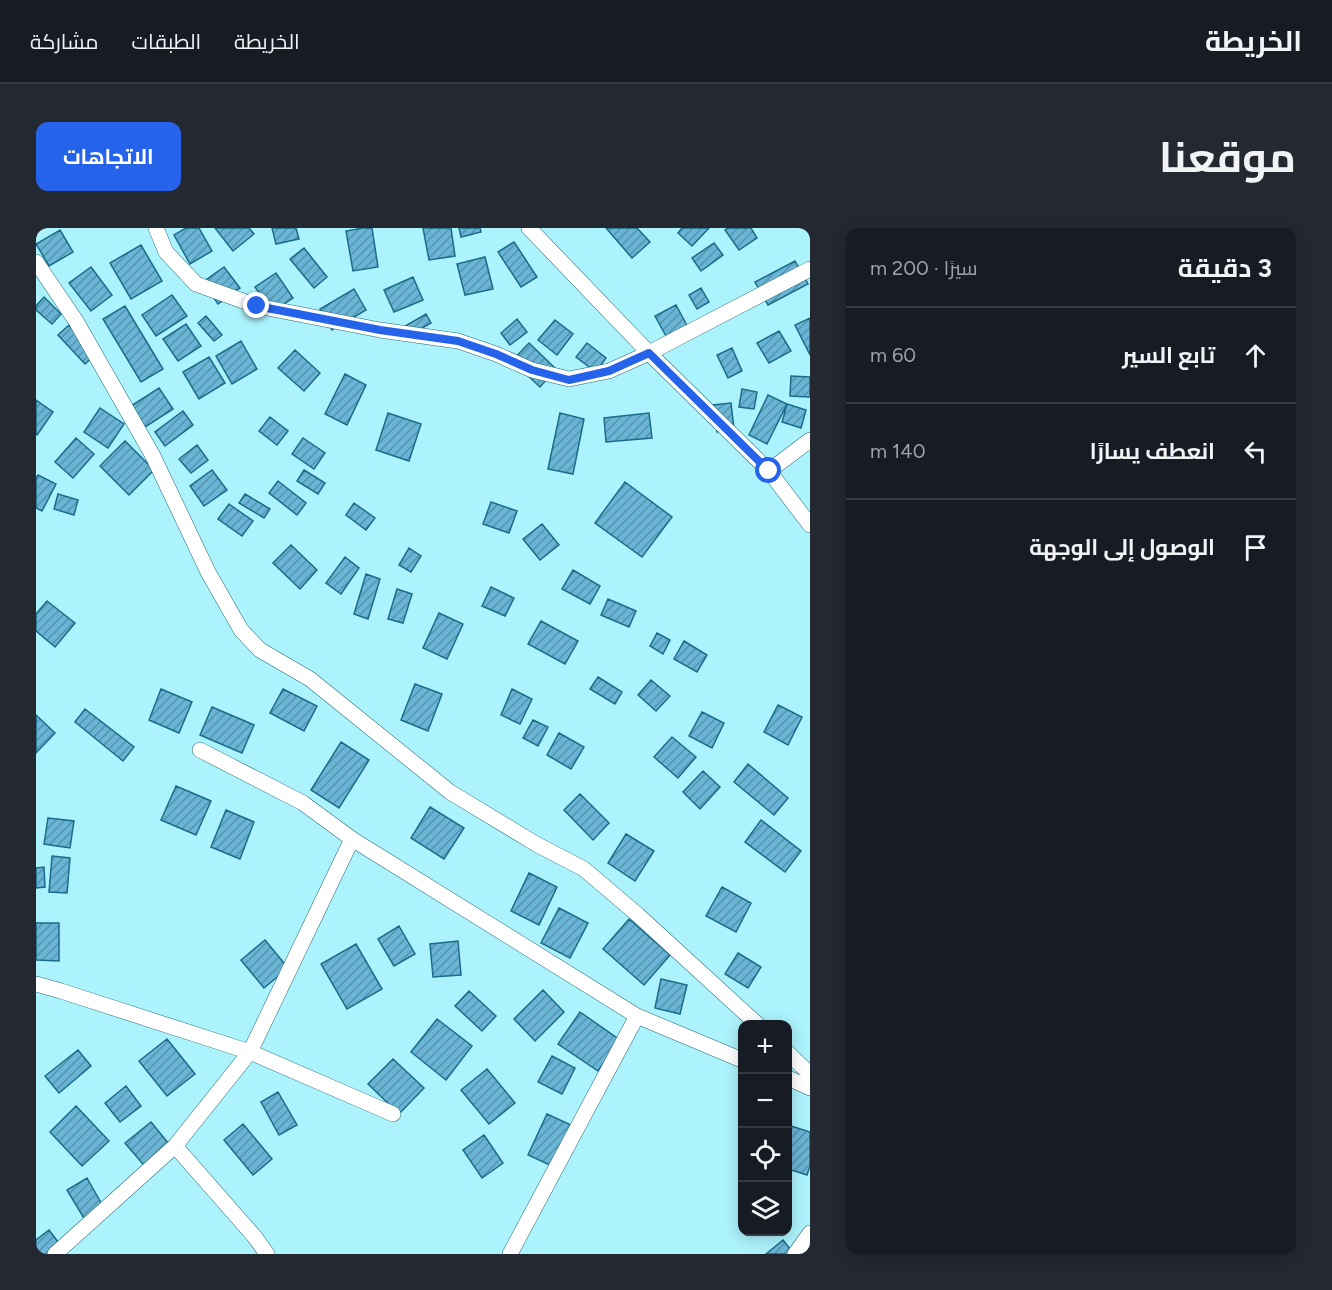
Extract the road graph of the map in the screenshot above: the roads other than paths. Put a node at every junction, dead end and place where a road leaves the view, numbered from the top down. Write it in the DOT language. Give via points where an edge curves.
graph roads {
  1 [pos="156,228"];
  2 [pos="529,228"];
  3 [pos="36,262"];
  4 [pos="810,269"];
  5 [pos="649,353"];
  6 [pos="810,440"];
  7 [pos="769,471"];
  8 [pos="810,525"];
  9 [pos="200,750"];
  10 [pos="352,839"];
  11 [pos="36,984"];
  12 [pos="637,1016"];
  13 [pos="753,1020"];
  14 [pos="250,1052"];
  15 [pos="792,1057"];
  16 [pos="738,1058"];
  17 [pos="810,1074"];
  18 [pos="792,1080"];
  19 [pos="810,1088"];
  20 [pos="393,1114"];
  21 [pos="175,1146"];
  22 [pos="810,1233"];
  23 [pos="55,1254"];
  24 [pos="267,1254"];
  25 [pos="510,1254"];
  26 [pos="795,1254"];
  1 -- 5 [label="street" via="166,252 196,284 257,306 458,341 569,380 609,371"];
  2 -- 5 [label="street"];
  3 -- 13 [label="street" via="76,321 153,456 208,572 247,637 260,650 310,679 450,792 584,869"];
  4 -- 5 [label="street"];
  5 -- 7 [label="street"];
  6 -- 7 [label="street"];
  7 -- 8 [label="street"];
  9 -- 10 [label="street" via="303,803"];
  10 -- 12 [label="street"];
  10 -- 14 [label="street"];
  11 -- 14 [label="street"];
  12 -- 16 [label="street"];
  12 -- 25 [label="street"];
  14 -- 20 [label="street"];
  14 -- 21 [label="street"];
  15 -- 17 [label="street"];
  18 -- 19 [label="street"];
  21 -- 23 [label="street"];
  21 -- 24 [label="street"];
  22 -- 26 [label="street"];
}
